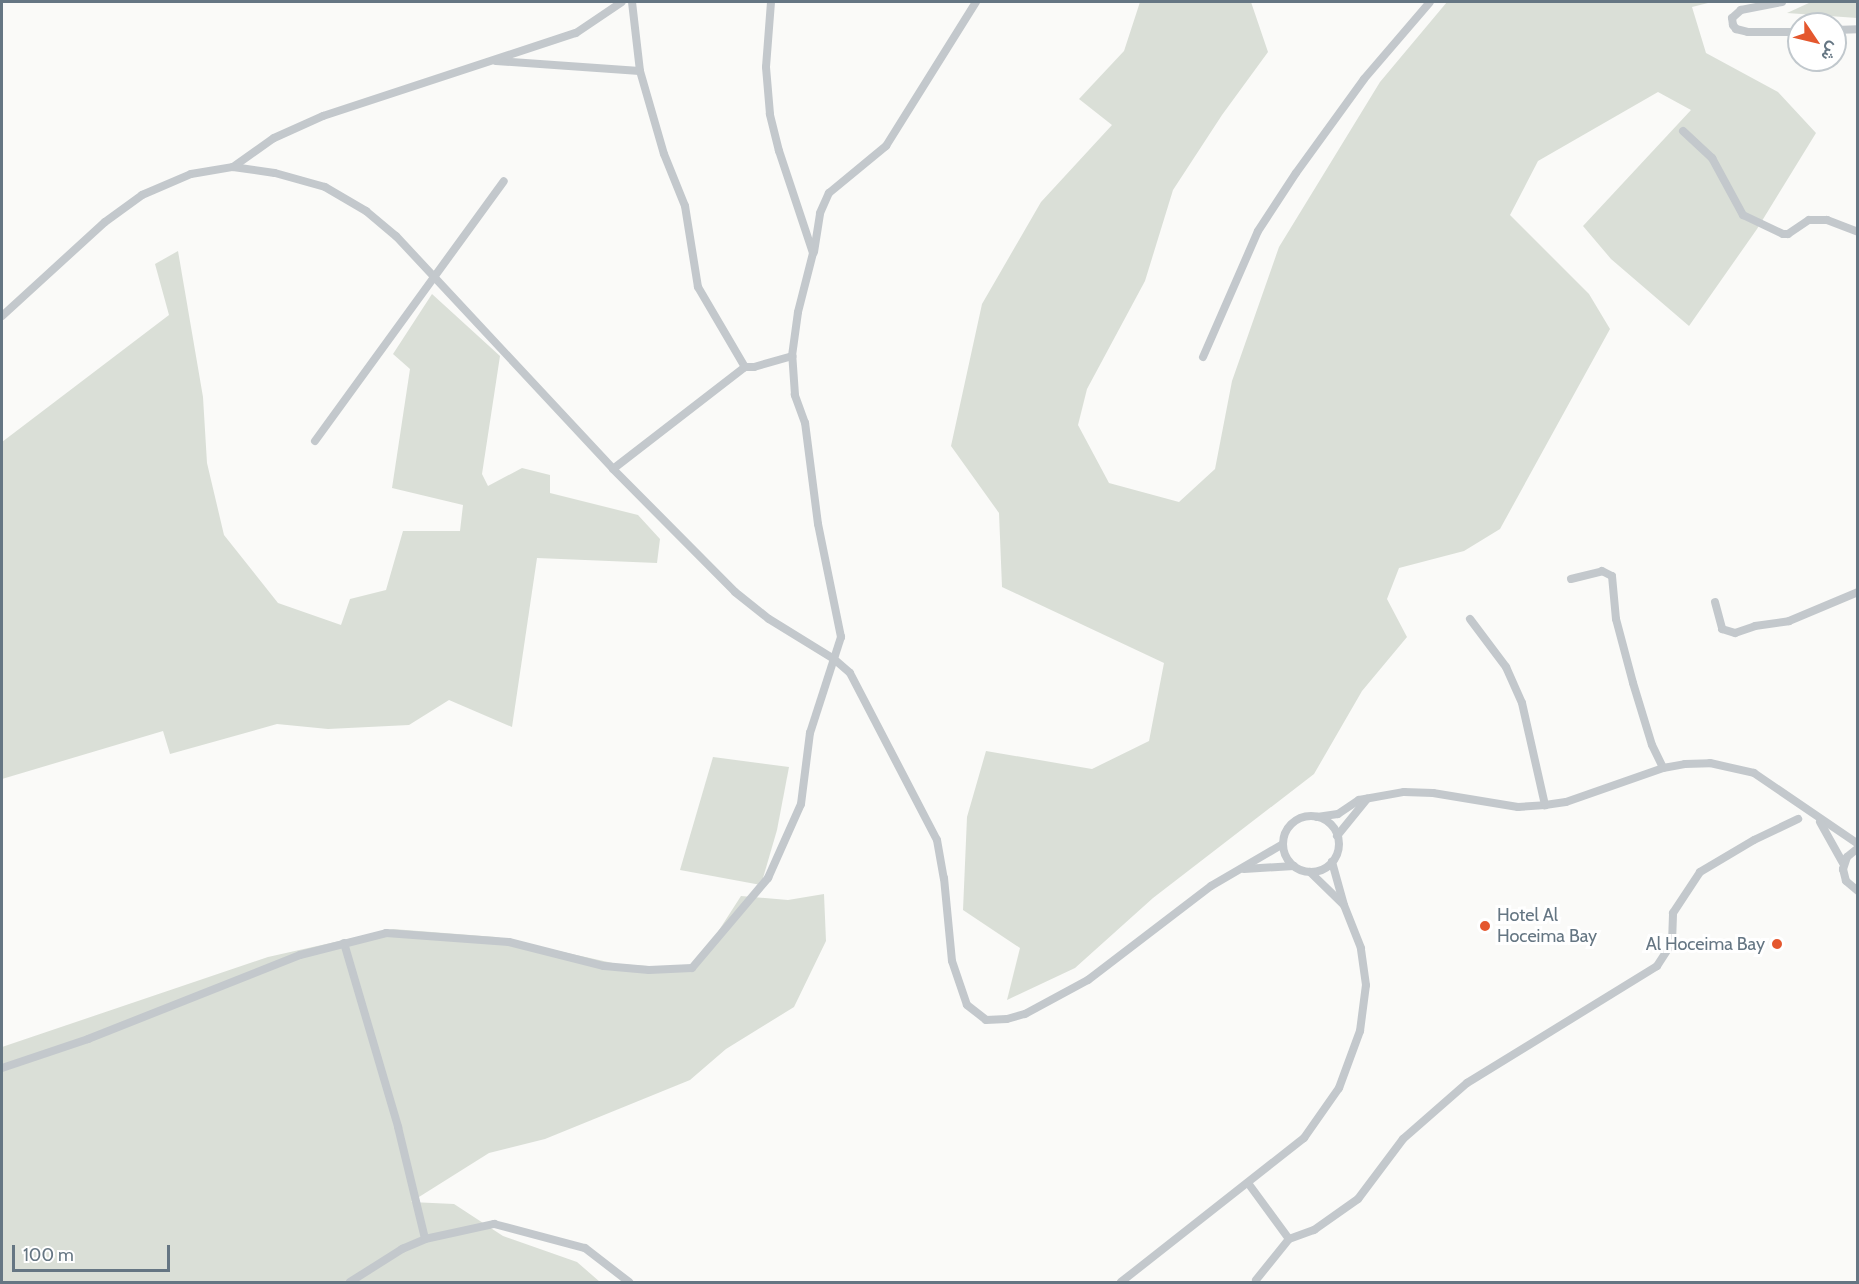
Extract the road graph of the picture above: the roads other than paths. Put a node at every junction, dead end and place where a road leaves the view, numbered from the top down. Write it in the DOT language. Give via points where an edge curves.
graph roads {
  1 [pos="622,2"];
  2 [pos="632,2"];
  3 [pos="771,2"];
  4 [pos="976,2"];
  5 [pos="1430,2"];
  6 [pos="1782,2"];
  7 [pos="1787,32"];
  8 [pos="490,61"];
  9 [pos="640,71"];
  10 [pos="1683,131"];
  11 [pos="233,167"];
  12 [pos="504,181"];
  13 [pos="1857,232"];
  14 [pos="813,253"];
  15 [pos="434,278"];
  16 [pos="2,316"];
  17 [pos="792,356"];
  18 [pos="1203,357"];
  19 [pos="745,367"];
  20 [pos="315,441"];
  21 [pos="613,469"];
  22 [pos="1570,579"];
  23 [pos="1857,592"];
  24 [pos="1715,602"];
  25 [pos="1470,619"];
  26 [pos="834,659"];
  27 [pos="1663,768"];
  28 [pos="1367,799"];
  29 [pos="1545,805"];
  30 [pos="1317,817"];
  31 [pos="1798,819"];
  32 [pos="1818,819"];
  33 [pos="1337,836"];
  34 [pos="1283,844"];
  35 [pos="1857,846"];
  36 [pos="1332,862"];
  37 [pos="1844,865"];
  38 [pos="1293,866"];
  39 [pos="1238,870"];
  40 [pos="1310,872"];
  41 [pos="1857,891"];
  42 [pos="1344,905"];
  43 [pos="344,943"];
  44 [pos="2,1068"];
  45 [pos="1248,1183"];
  46 [pos="425,1239"];
  47 [pos="1289,1239"];
  48 [pos="1256,1280"];
  49 [pos="350,1282"];
  50 [pos="629,1282"];
  51 [pos="1121,1282"];
  1 -- 8 [label="street" via="576,33"];
  2 -- 9 [label="street"];
  3 -- 14 [label="street" via="766,67 770,114"];
  4 -- 14 [label="street" via="886,146 829,193 820,213"];
  5 -- 18 [label="street" via="1364,79 1258,231"];
  6 -- 7 [label="street" via="1741,10 1732,18 1734,27 1748,32"];
  8 -- 9 [label="street"];
  8 -- 11 [label="street" via="323,116 274,138"];
  9 -- 19 [label="street" via="664,154 685,206 699,287"];
  10 -- 13 [label="street" via="1712,158 1743,215 1783,234 1809,220 1827,220"];
  11 -- 15 [label="street" via="275,173 325,187 366,211 396,236"];
  11 -- 16 [label="street" via="191,174 142,195 105,222"];
  12 -- 15 [label="street"];
  14 -- 17 [label="street"];
  15 -- 20 [label="street"];
  15 -- 21 [label="street"];
  17 -- 19 [label="street"];
  17 -- 26 [label="street" via="795,395 805,423 818,524 841,637"];
  19 -- 21 [label="street"];
  21 -- 26 [label="street" via="735,592"];
  22 -- 27 [label="street" via="1602,571 1612,576 1616,620 1652,745"];
  23 -- 24 [label="street" via="1790,621 1735,633 1722,628"];
  25 -- 29 [label="street" via="1506,667 1522,703"];
  26 -- 39 [label="street" via="850,673 937,840 952,961 968,1005 986,1020 1025,1014 1089,980 1211,886"];
  26 -- 43 [label="street" via="810,733 801,804 768,878 693,968 604,966 509,942 410,933 386,933"];
  27 -- 29 [label="street" via="1566,802"];
  27 -- 32 [label="street" via="1710,763 1754,773"];
  28 -- 29 [label="street" via="1389,793 1419,792 1518,807"];
  28 -- 30 [label="street" via="1338,814"];
  28 -- 33 [label="street"];
  30 -- 33 [label="street" via="1331,825"];
  30 -- 34 [label="street" via="1294,822"];
  31 -- 47 [label="street" via="1700,872 1673,913 1672,943 1657,966 1467,1083 1403,1139 1358,1199 1314,1230"];
  32 -- 35 [label="street"];
  32 -- 37 [label="street"];
  33 -- 36 [label="street" via="1337,852"];
  34 -- 38 [label="street" via="1285,856"];
  34 -- 39 [label="street"];
  35 -- 37 [label="street"];
  36 -- 40 [label="street"];
  36 -- 42 [label="street"];
  37 -- 41 [label="street" via="1846,881"];
  38 -- 39 [label="street"];
  38 -- 40 [label="street"];
  40 -- 42 [label="street"];
  42 -- 45 [label="street" via="1360,948 1366,985 1360,1031 1339,1088 1304,1138"];
  43 -- 44 [label="street" via="300,955 88,1039"];
  43 -- 46 [label="street" via="398,1127"];
  45 -- 47 [label="street"];
  45 -- 51 [label="street"];
  46 -- 49 [label="street"];
  46 -- 50 [label="street" via="494,1224 523,1230 585,1248"];
  47 -- 48 [label="street"];
}
